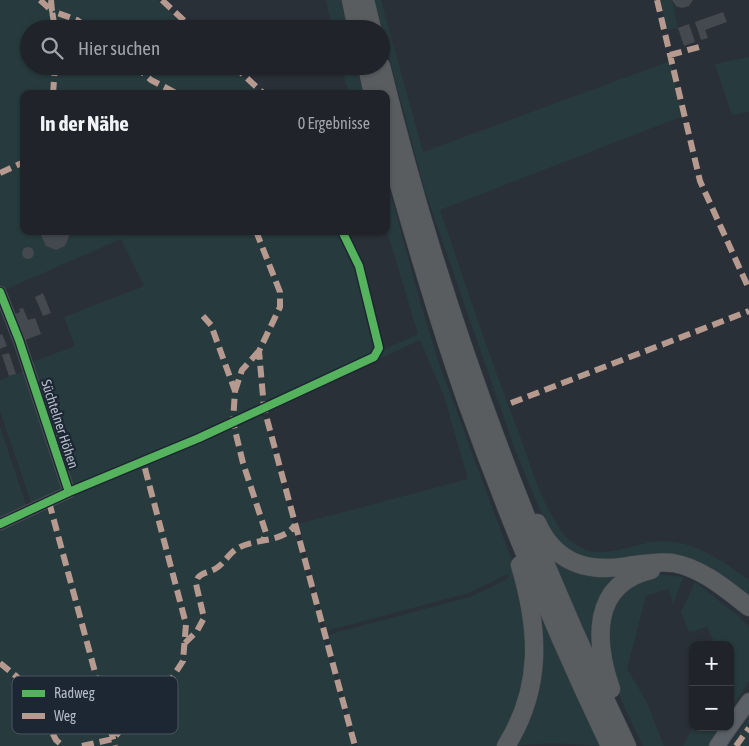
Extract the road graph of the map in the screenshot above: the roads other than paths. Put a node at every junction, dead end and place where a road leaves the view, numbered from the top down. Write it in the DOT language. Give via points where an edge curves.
graph roads {
  1 [pos="351,0"];
  2 [pos="365,0"];
  3 [pos="355,20"];
  4 [pos="370,20"];
  5 [pos="368,75"];
  6 [pos="384,75"];
  7 [pos="372,90"];
  8 [pos="388,90"];
  9 [pos="390,97"];
  10 [pos="390,153"];
  11 [pos="0,292"];
  12 [pos="501,451"];
  13 [pos="497,481"];
  14 [pos="0,524"];
  15 [pos="749,607"];
  16 [pos="749,618"];
  17 [pos="749,701"];
  18 [pos="734,722"];
  19 [pos="727,731"];
  20 [pos="506,746"];
  21 [pos="610,746"];
  22 [pos="627,746"];
  23 [pos="632,746"];
  24 [pos="717,746"];
  1 -- 3 [label="highway"];
  2 -- 4 [label="highway"];
  5 -- 7 [label="highway"];
  6 -- 8 [label="highway"];
  9 -- 12 [label="highway" via="442,278"];
  10 -- 13 [label="highway" via="432,295"];
  11 -- 14 [label="street, Süchtelner Höhen" via="69,492"];
  12 -- 15 [label="highway" via="546,538 569,561 595,568 650,562 675,564 698,572"];
  12 -- 22 [label="highway" via="569,621"];
  13 -- 20 [label="highway" via="504,522 531,602 535,642 535,663 523,714"];
  13 -- 21 [label="highway" via="563,645"];
  16 -- 23 [label="highway" via="703,582 680,571 649,570 635,575 617,588 603,611 599,640 603,666"];
  17 -- 18 [label="main road"];
  19 -- 24 [label="main road"];
}
